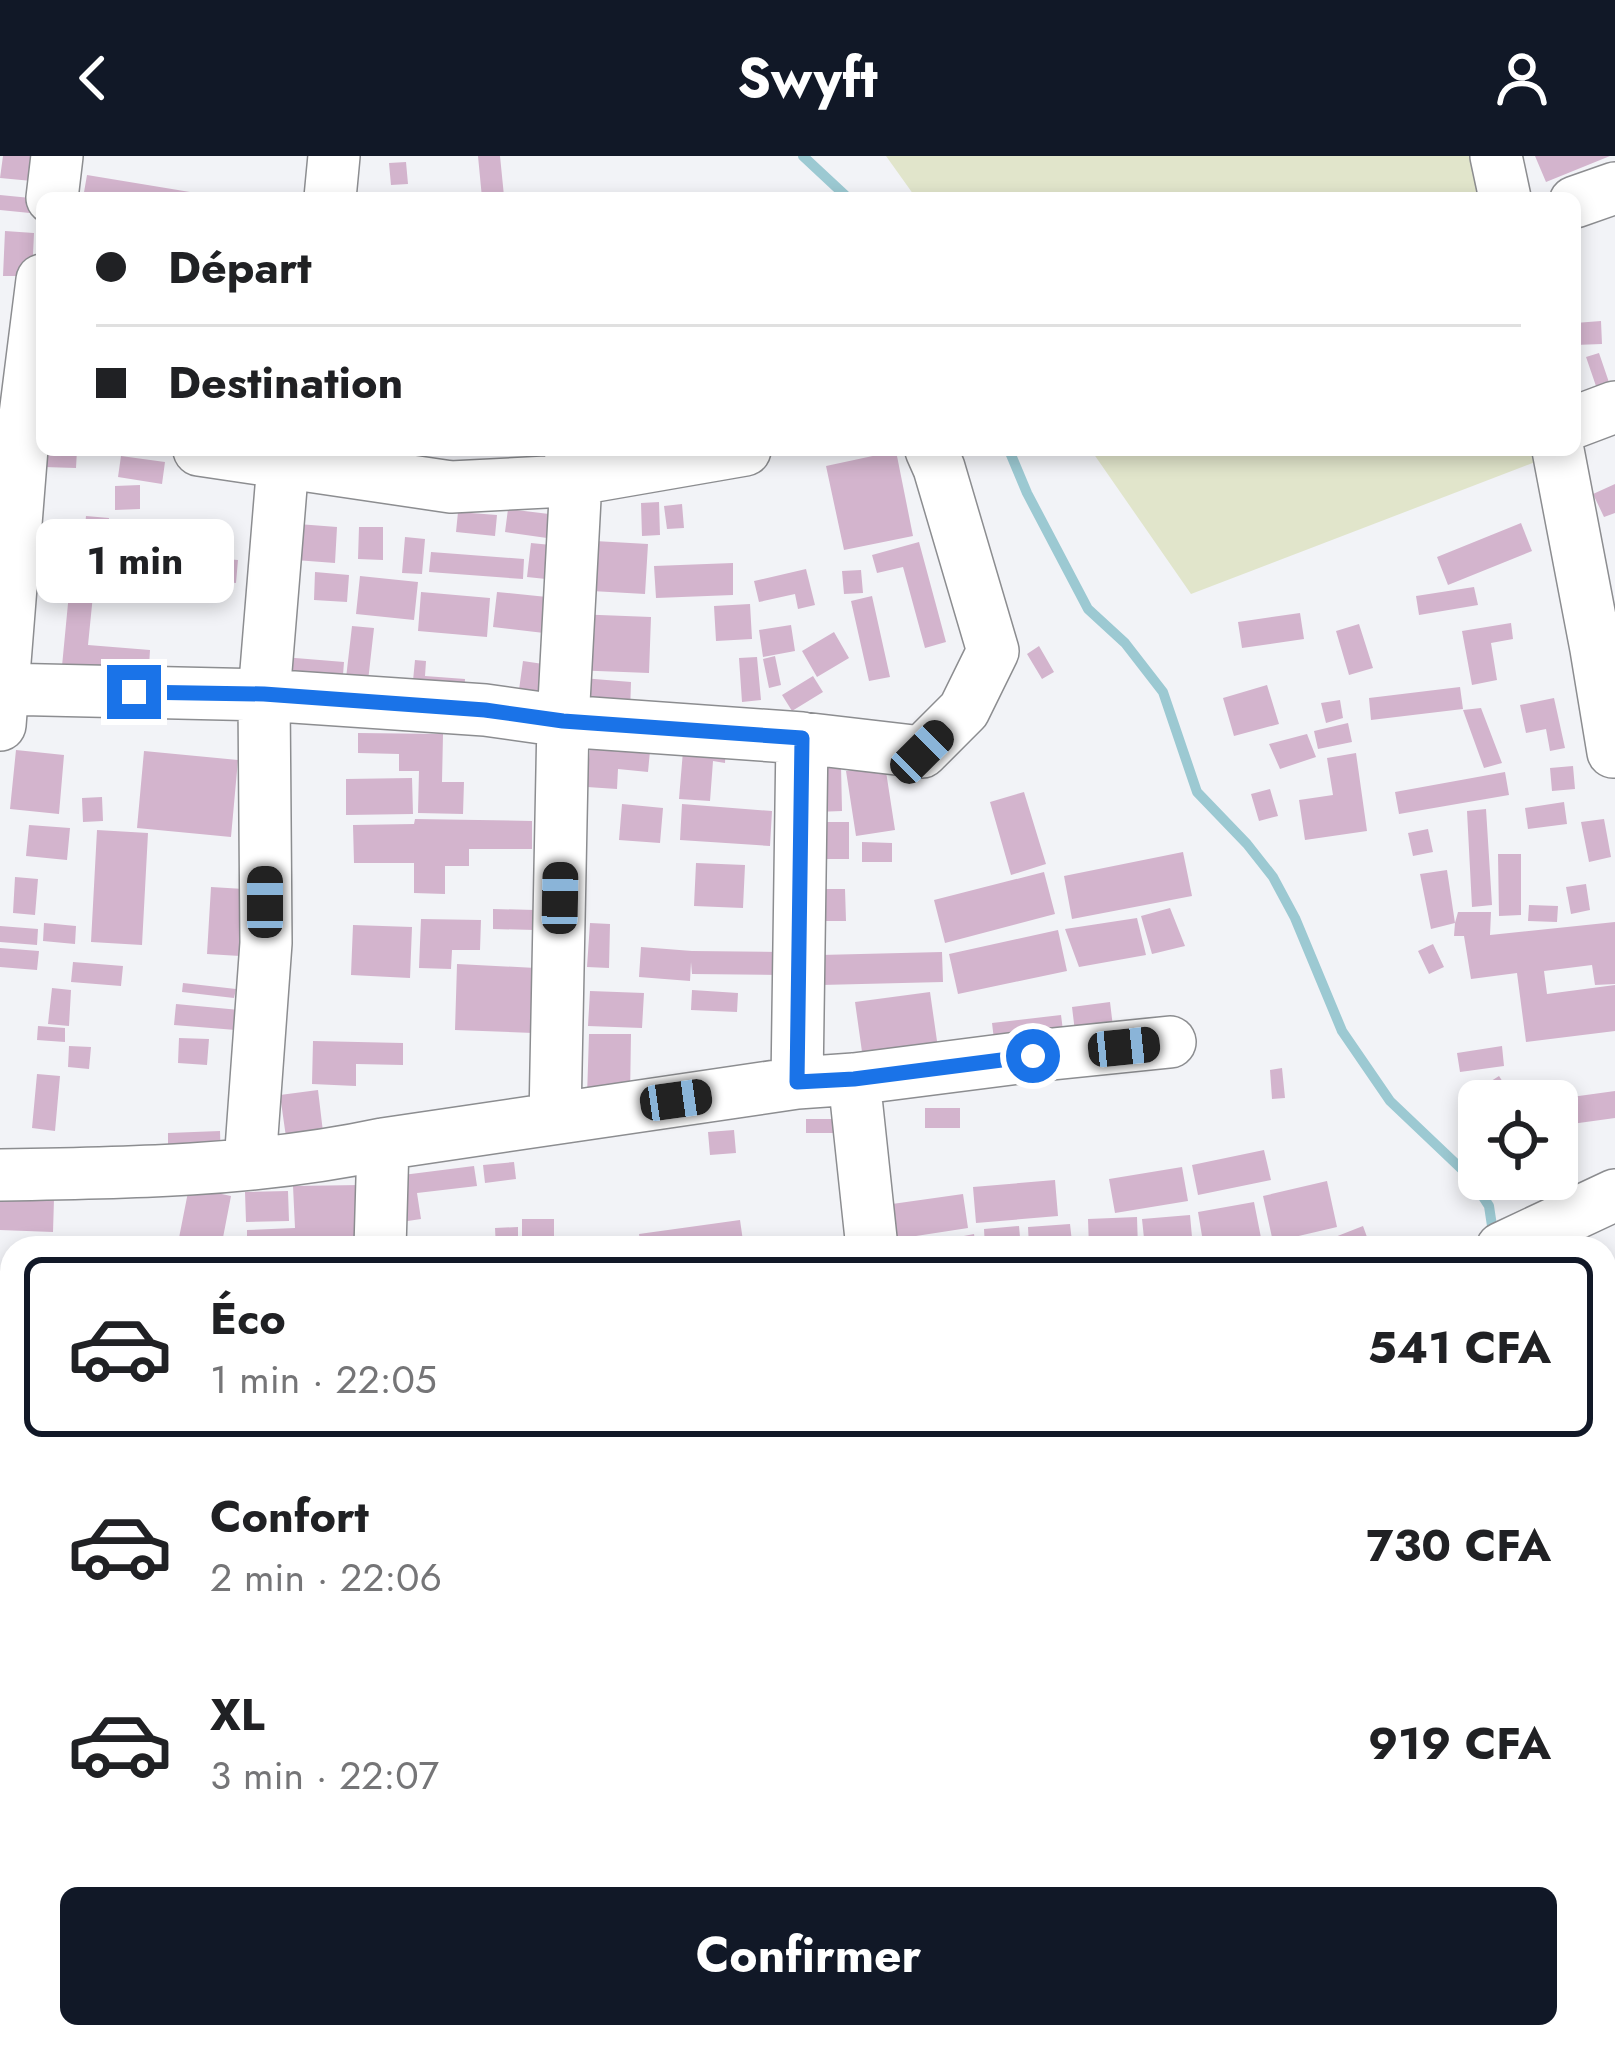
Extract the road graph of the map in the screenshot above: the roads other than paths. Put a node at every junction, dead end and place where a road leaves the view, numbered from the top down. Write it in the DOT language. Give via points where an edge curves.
graph roads {
  1 [pos="58,156"];
  2 [pos="334,156"];
  3 [pos="1496,156"];
  4 [pos="1615,188"];
  5 [pos="53,192"];
  6 [pos="331,192"];
  7 [pos="1504,192"];
  8 [pos="1581,200"];
  9 [pos="36,323"];
  10 [pos="1615,406"];
  11 [pos="1581,420"];
  12 [pos="22,424"];
  13 [pos="676,456"];
  14 [pos="934,456"];
  15 [pos="1559,456"];
  16 [pos="285,457"];
  17 [pos="573,465"];
  18 [pos="264,694"];
  19 [pos="1,701"];
  20 [pos="563,721"];
  21 [pos="802,738"];
  22 [pos="1614,758"];
  23 [pos="1170,1042"];
  24 [pos="854,1079"];
  25 [pos="797,1082"];
  26 [pos="555,1118"];
  27 [pos="383,1144"];
  28 [pos="250,1163"];
  29 [pos="0,1175"];
  30 [pos="1615,1195"];
  31 [pos="380,1236"];
  32 [pos="871,1236"];
  33 [pos="1528,1236"];
  1 -- 5 [label="street"];
  2 -- 6 [label="street"];
  3 -- 7 [label="street"];
  4 -- 8 [label="street"];
  9 -- 12 [label="street"];
  10 -- 11 [label="street"];
  12 -- 19 [label="street"];
  13 -- 17 [label="street"];
  14 -- 21 [label="street" via="993,651 964,710 922,752"];
  15 -- 22 [label="street"];
  16 -- 17 [label="street" via="451,487"];
  16 -- 18 [label="street"];
  17 -- 20 [label="street"];
  18 -- 19 [label="street"];
  18 -- 20 [label="street"];
  18 -- 28 [label="street" via="266,943"];
  20 -- 21 [label="street"];
  20 -- 26 [label="street"];
  21 -- 25 [label="street"];
  23 -- 24 [label="street"];
  24 -- 25 [label="street"];
  24 -- 32 [label="street"];
  25 -- 26 [label="street"];
  26 -- 27 [label="street"];
  27 -- 28 [label="street"];
  27 -- 31 [label="street"];
  28 -- 29 [label="street"];
  30 -- 33 [label="street"];
}
